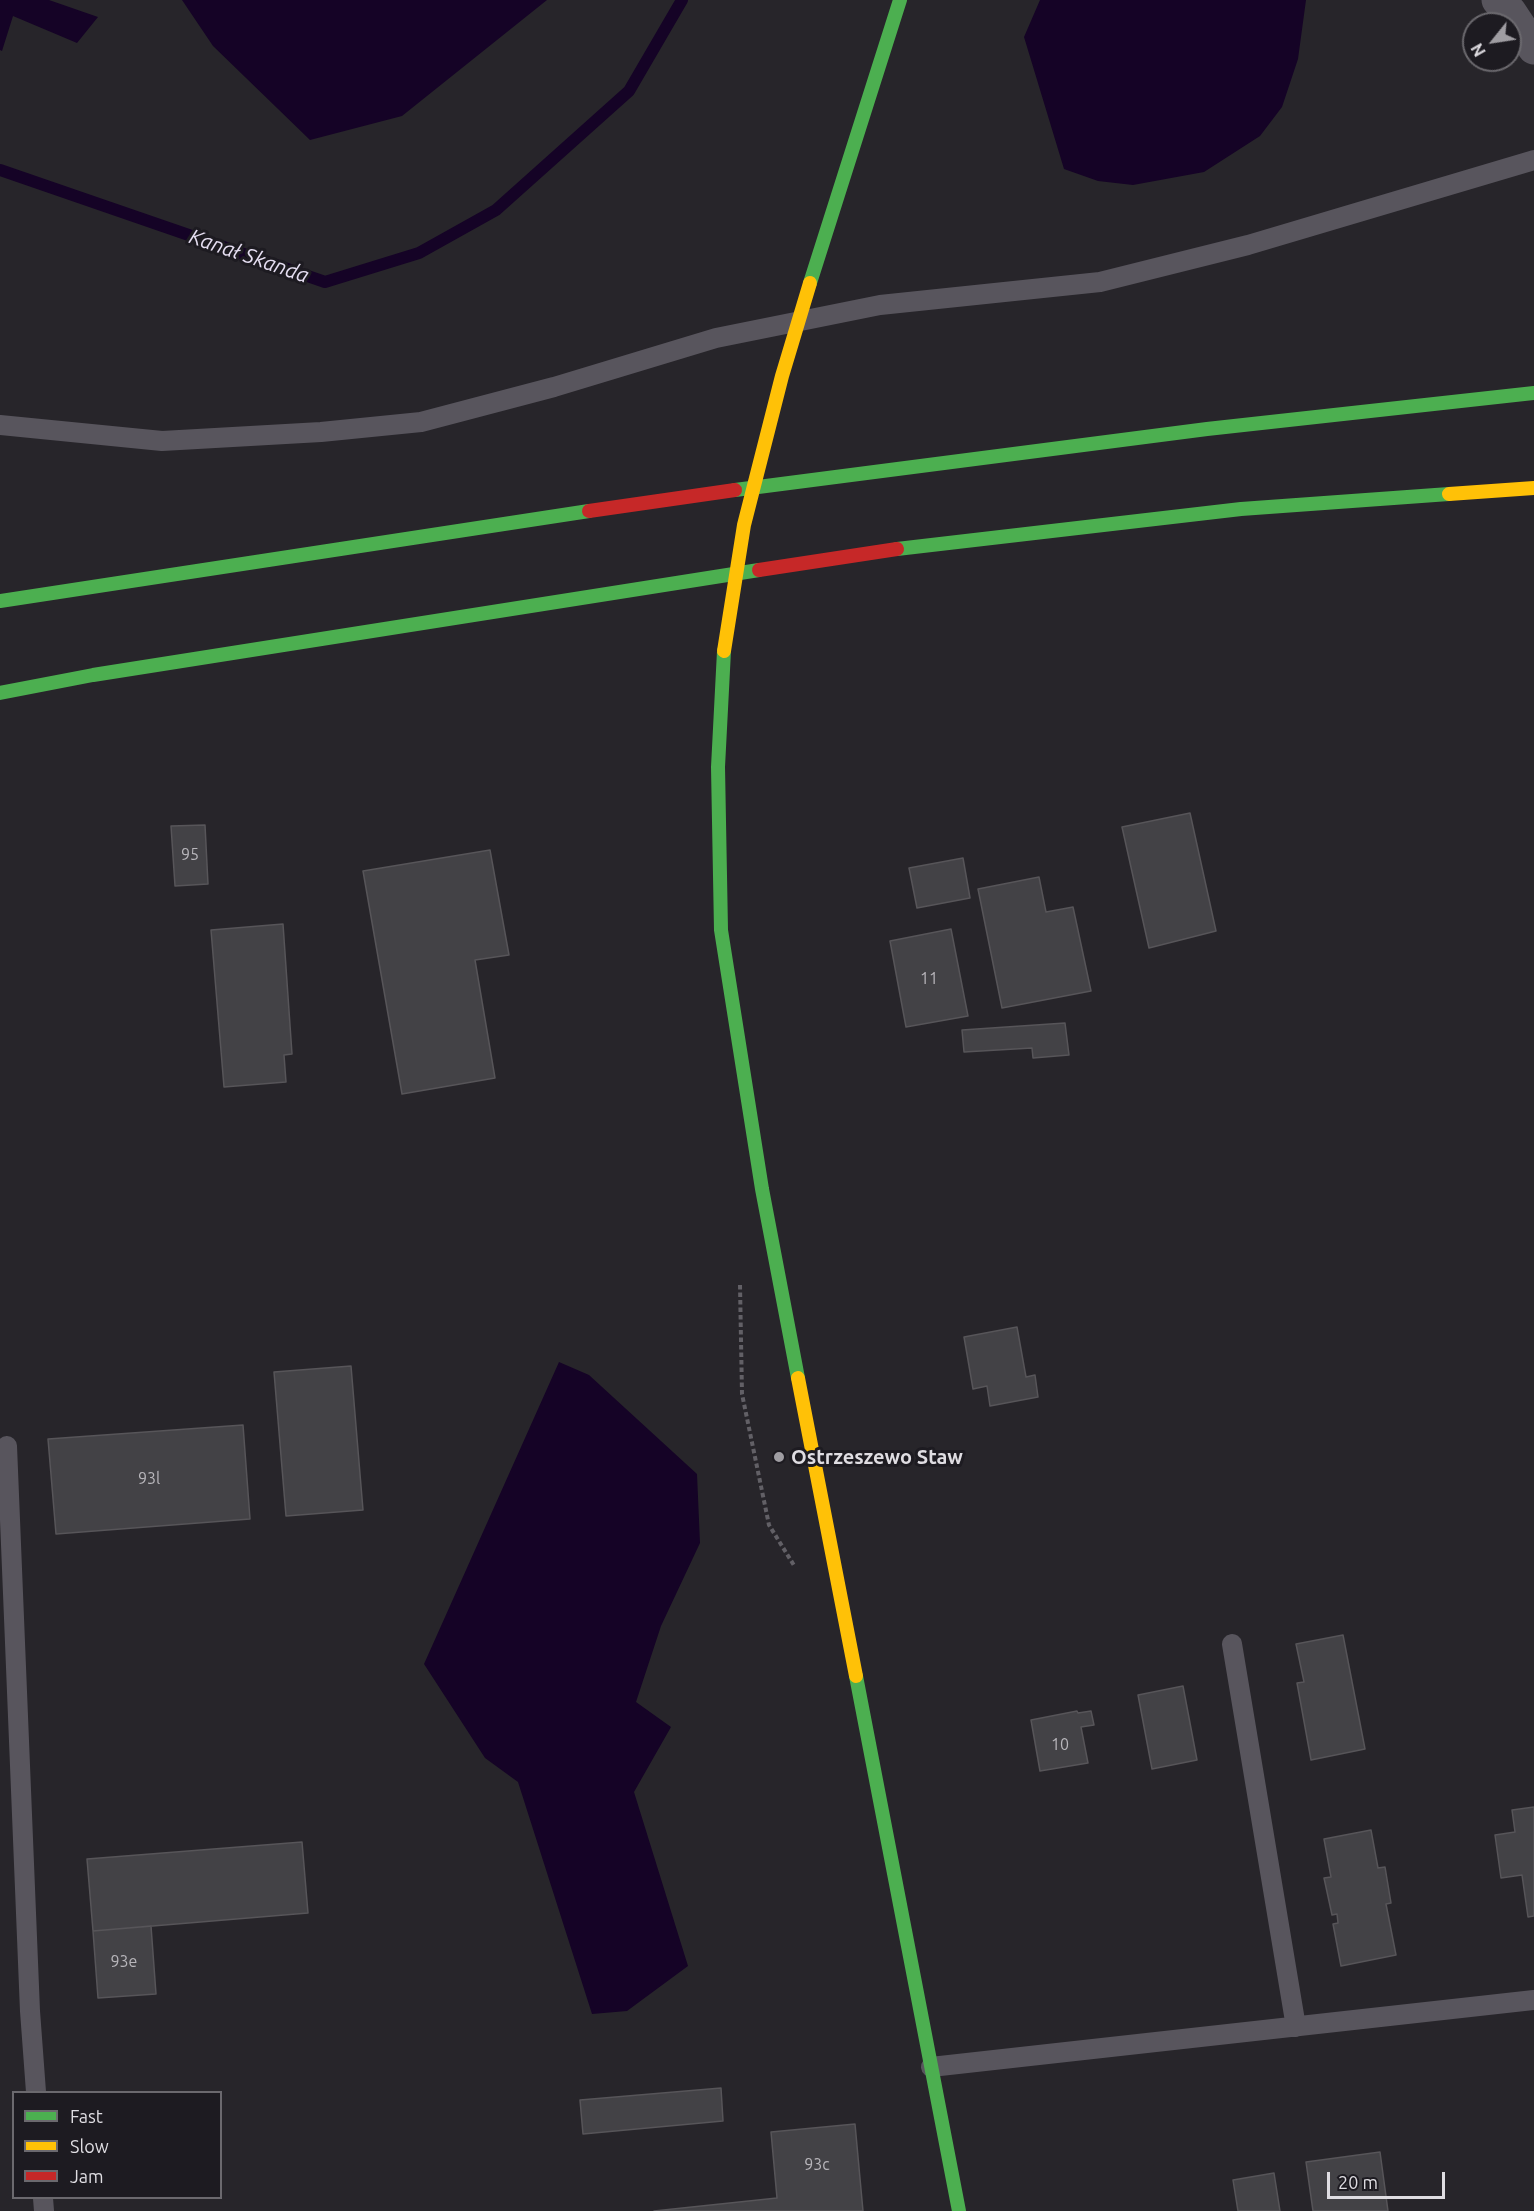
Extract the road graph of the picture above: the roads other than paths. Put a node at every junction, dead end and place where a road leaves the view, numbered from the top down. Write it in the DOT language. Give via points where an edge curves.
graph roads {
  1 [pos="900,0"];
  2 [pos="1498,0"];
  3 [pos="1534,48"];
  4 [pos="1534,160"];
  5 [pos="1534,393"];
  6 [pos="0,425"];
  7 [pos="1534,488"];
  8 [pos="0,602"];
  9 [pos="0,693"];
  10 [pos="7,1446"];
  11 [pos="1232,1644"];
  12 [pos="1534,2000"];
  13 [pos="1296,2026"];
  14 [pos="931,2067"];
  15 [pos="36,2091"];
  16 [pos="959,2211"];
  1 -- 14 [label="main road, bridge" via="782,376 744,525 724,651 717,767 721,930 762,1190"];
  2 -- 3 [label="street"];
  4 -- 6 [label="lane" via="1248,245 1100,282 880,305 716,338 421,422 162,441"];
  5 -- 8 [label="main road" via="1207,429 669,499"];
  7 -- 9 [label="main road" via="1241,509 907,548"];
  10 -- 15 [label="lane"];
  11 -- 13 [label="lane"];
  12 -- 13 [label="lane"];
  13 -- 14 [label="lane"];
  14 -- 16 [label="main road"];
}
